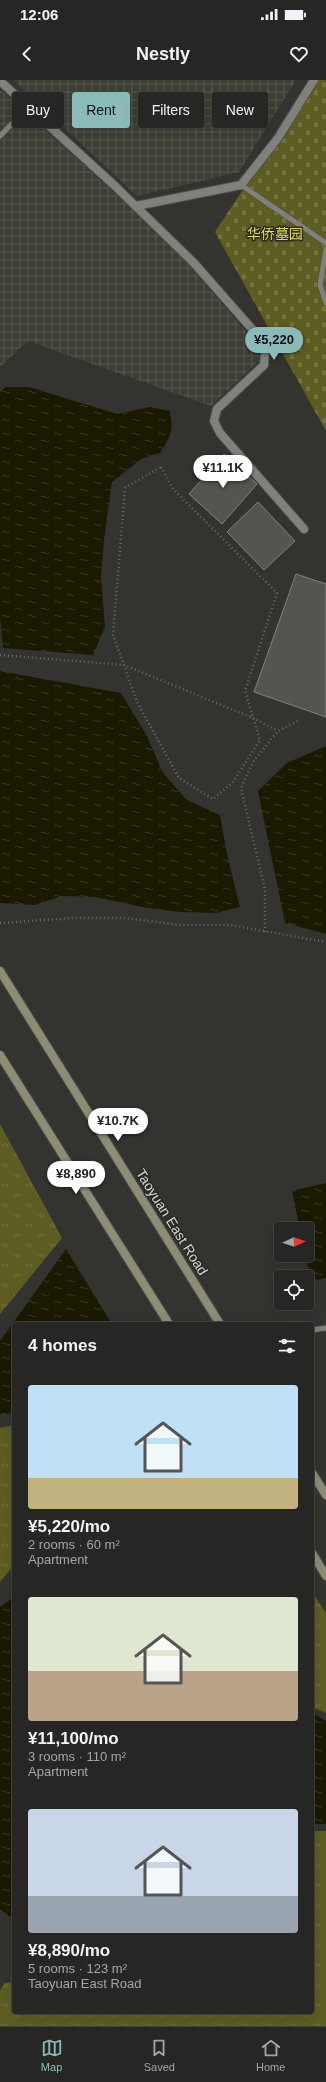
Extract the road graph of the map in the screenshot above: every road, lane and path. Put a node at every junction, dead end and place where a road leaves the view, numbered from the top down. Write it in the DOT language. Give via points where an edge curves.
graph roads {
  1 [pos="0,80"];
  2 [pos="314,80"];
  3 [pos="12,92"];
  4 [pos="12,124"];
  5 [pos="51,128"];
  6 [pos="0,136"];
  7 [pos="241,185"];
  8 [pos="136,206"];
  9 [pos="326,243"];
  10 [pos="326,249"];
  11 [pos="326,303"];
  12 [pos="304,529"];
  13 [pos="0,655"];
  14 [pos="124,665"];
  15 [pos="253,718"];
  16 [pos="300,720"];
  17 [pos="278,731"];
  18 [pos="0,923"];
  19 [pos="265,932"];
  20 [pos="326,942"];
  21 [pos="0,971"];
  22 [pos="0,1055"];
  23 [pos="168,1322"];
  24 [pos="219,1322"];
  25 [pos="326,1328"];
  26 [pos="314,1330"];
  27 [pos="314,1476"];
  28 [pos="326,1495"];
  29 [pos="314,1556"];
  30 [pos="326,1576"];
  1 -- 3 [label="street"];
  2 -- 7 [label="street" via="278,138"];
  4 -- 6 [label="lane"];
  5 -- 8 [label="street"];
  7 -- 8 [label="street"];
  7 -- 9 [label="lane"];
  8 -- 12 [label="street" via="194,263 260,338 265,351 264,365 217,409 214,422 220,433"];
  10 -- 11 [label="lane" via="320,285"];
  13 -- 14 [label="path"];
  14 -- 15 [label="path"];
  14 -- 15 [label="path" via="137,702 179,778 213,799 233,782 260,740"];
  14 -- 15 [label="path" via="113,635 125,488 161,467 173,489 277,593 245,691"];
  15 -- 17 [label="path"];
  16 -- 17 [label="path"];
  17 -- 19 [label="path" via="253,762 241,788 265,890"];
  18 -- 19 [label="path" via="74,918 124,918 181,925 230,926"];
  19 -- 20 [label="path"];
  21 -- 24 [label="main road, Taoyuan East Road"];
  22 -- 23 [label="main road"];
  25 -- 26 [label="lane"];
  27 -- 28 [label="main road"];
  29 -- 30 [label="main road"];
}
